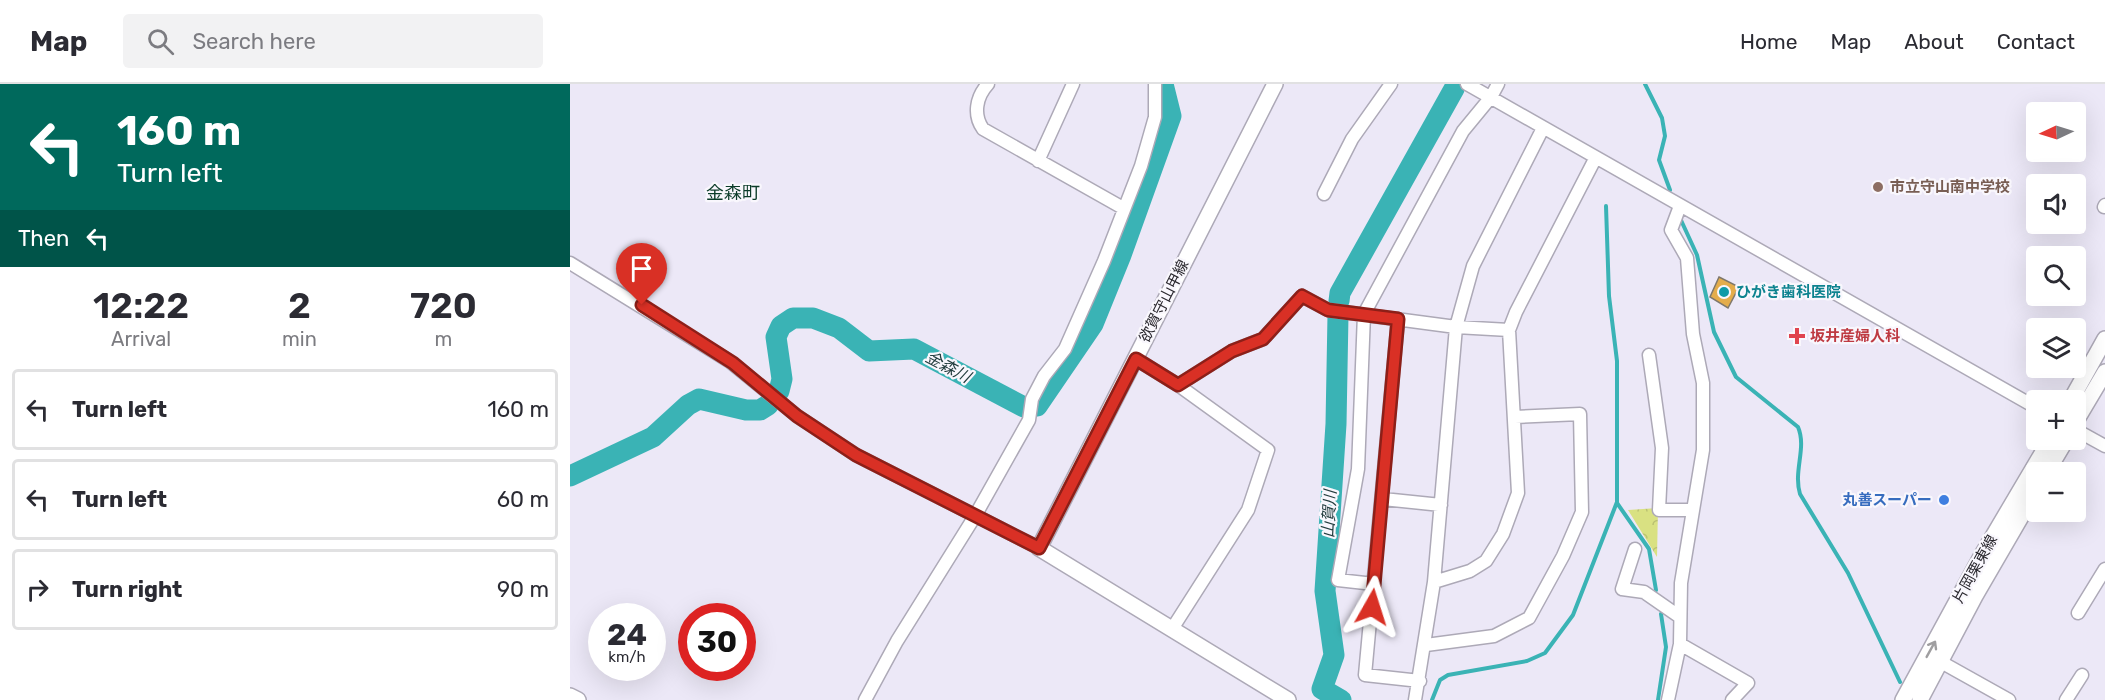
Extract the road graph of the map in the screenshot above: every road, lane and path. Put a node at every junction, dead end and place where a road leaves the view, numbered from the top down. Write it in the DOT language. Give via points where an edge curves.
graph roads {
  1 [pos="988,84"];
  2 [pos="1073,84"];
  3 [pos="1155,84"];
  4 [pos="1275,84"];
  5 [pos="1391,84"];
  6 [pos="1467,84"];
  7 [pos="1497,84"];
  8 [pos="1491,97"];
  9 [pos="1543,128"];
  10 [pos="1595,159"];
  11 [pos="1038,160"];
  12 [pos="1324,194"];
  13 [pos="1680,206"];
  14 [pos="1123,208"];
  15 [pos="570,263"];
  16 [pos="1364,314"];
  17 [pos="1398,319"];
  18 [pos="1456,327"];
  19 [pos="1509,330"];
  20 [pos="2105,339"];
  21 [pos="1649,355"];
  22 [pos="1136,359"];
  23 [pos="2105,372"];
  24 [pos="1178,385"];
  25 [pos="2077,390"];
  26 [pos="2026,402"];
  27 [pos="2086,405"];
  28 [pos="1515,417"];
  29 [pos="2086,436"];
  30 [pos="2105,446"];
  31 [pos="2044,450"];
  32 [pos="1383,500"];
  33 [pos="1441,505"];
  34 [pos="2026,508"];
  35 [pos="1693,510"];
  36 [pos="975,516"];
  37 [pos="1039,548"];
  38 [pos="1635,549"];
  39 [pos="2105,568"];
  40 [pos="1434,582"];
  41 [pos="1374,584"];
  42 [pos="2078,613"];
  43 [pos="1680,617"];
  44 [pos="1172,629"];
  45 [pos="1680,644"];
  46 [pos="1426,645"];
  47 [pos="1941,662"];
  48 [pos="2082,675"];
  49 [pos="1420,681"];
  50 [pos="570,696"];
  51 [pos="578,700"];
  52 [pos="865,700"];
  53 [pos="1287,700"];
  54 [pos="1414,700"];
  55 [pos="1668,700"];
  56 [pos="1732,700"];
  57 [pos="1903,700"];
  58 [pos="1920,700"];
  59 [pos="2009,700"];
  60 [pos="2066,700"];
  1 -- 11 [label="street" via="978,99 978,123"];
  2 -- 11 [label="street"];
  3 -- 14 [label="street" via="1155,117 1141,166"];
  4 -- 22 [label="main road, 欲賀守山甲線"];
  5 -- 12 [label="street" via="1352,139"];
  6 -- 8 [label="street"];
  7 -- 8 [label="street"];
  8 -- 9 [label="street"];
  8 -- 16 [label="street" via="1463,131"];
  9 -- 10 [label="street"];
  9 -- 18 [label="street" via="1473,266"];
  10 -- 13 [label="street"];
  10 -- 19 [label="street"];
  11 -- 14 [label="street"];
  13 -- 26 [label="street"];
  13 -- 35 [label="street" via="1671,230 1687,258 1693,334 1703,383 1703,450"];
  14 -- 36 [label="street" via="1065,349 1044,376 1032,399 1029,420"];
  15 -- 36 [label="street" via="729,361 797,416 856,455"];
  16 -- 17 [label="street"];
  16 -- 24 [label="street" via="1328,310 1302,296 1263,339 1232,351"];
  16 -- 41 [label="street" via="1358,469 1338,580"];
  17 -- 18 [label="street"];
  17 -- 32 [label="street"];
  18 -- 19 [label="street"];
  18 -- 33 [label="street"];
  19 -- 28 [label="street"];
  20 -- 25 [label="main road"];
  21 -- 35 [label="street" via="1662,448 1659,510"];
  22 -- 24 [label="street"];
  22 -- 37 [label="main road, 欲賀守山甲線"];
  23 -- 27 [label="main road"];
  24 -- 44 [label="street" via="1268,450 1248,510"];
  28 -- 40 [label="street" via="1518,492 1503,534 1486,561 1470,571"];
  28 -- 46 [label="street" via="1580,414 1582,512 1529,618 1494,636"];
  29 -- 30 [label="street"];
  57 -- 31 [label="main road, 片岡栗東線, one-way"];
  32 -- 33 [label="street"];
  32 -- 41 [label="street"];
  33 -- 40 [label="street"];
  34 -- 47 [label="main road, 片岡栗東線"];
  35 -- 43 [label="street" via="1681,583"];
  36 -- 37 [label="street"];
  36 -- 52 [label="street"];
  37 -- 44 [label="main road"];
  38 -- 43 [label="street" via="1622,589 1644,592"];
  39 -- 42 [label="street"];
  40 -- 46 [label="street"];
  41 -- 49 [label="street" via="1365,675"];
  43 -- 45 [label="street"];
  44 -- 53 [label="main road"];
  45 -- 55 [label="street"];
  45 -- 56 [label="street" via="1748,683"];
  46 -- 49 [label="street"];
  47 -- 58 [label="main road, 片岡栗東線"];
  47 -- 59 [label="street"];
  48 -- 60 [label="street"];
  49 -- 54 [label="street"];
  50 -- 51 [label="main road"];
}
